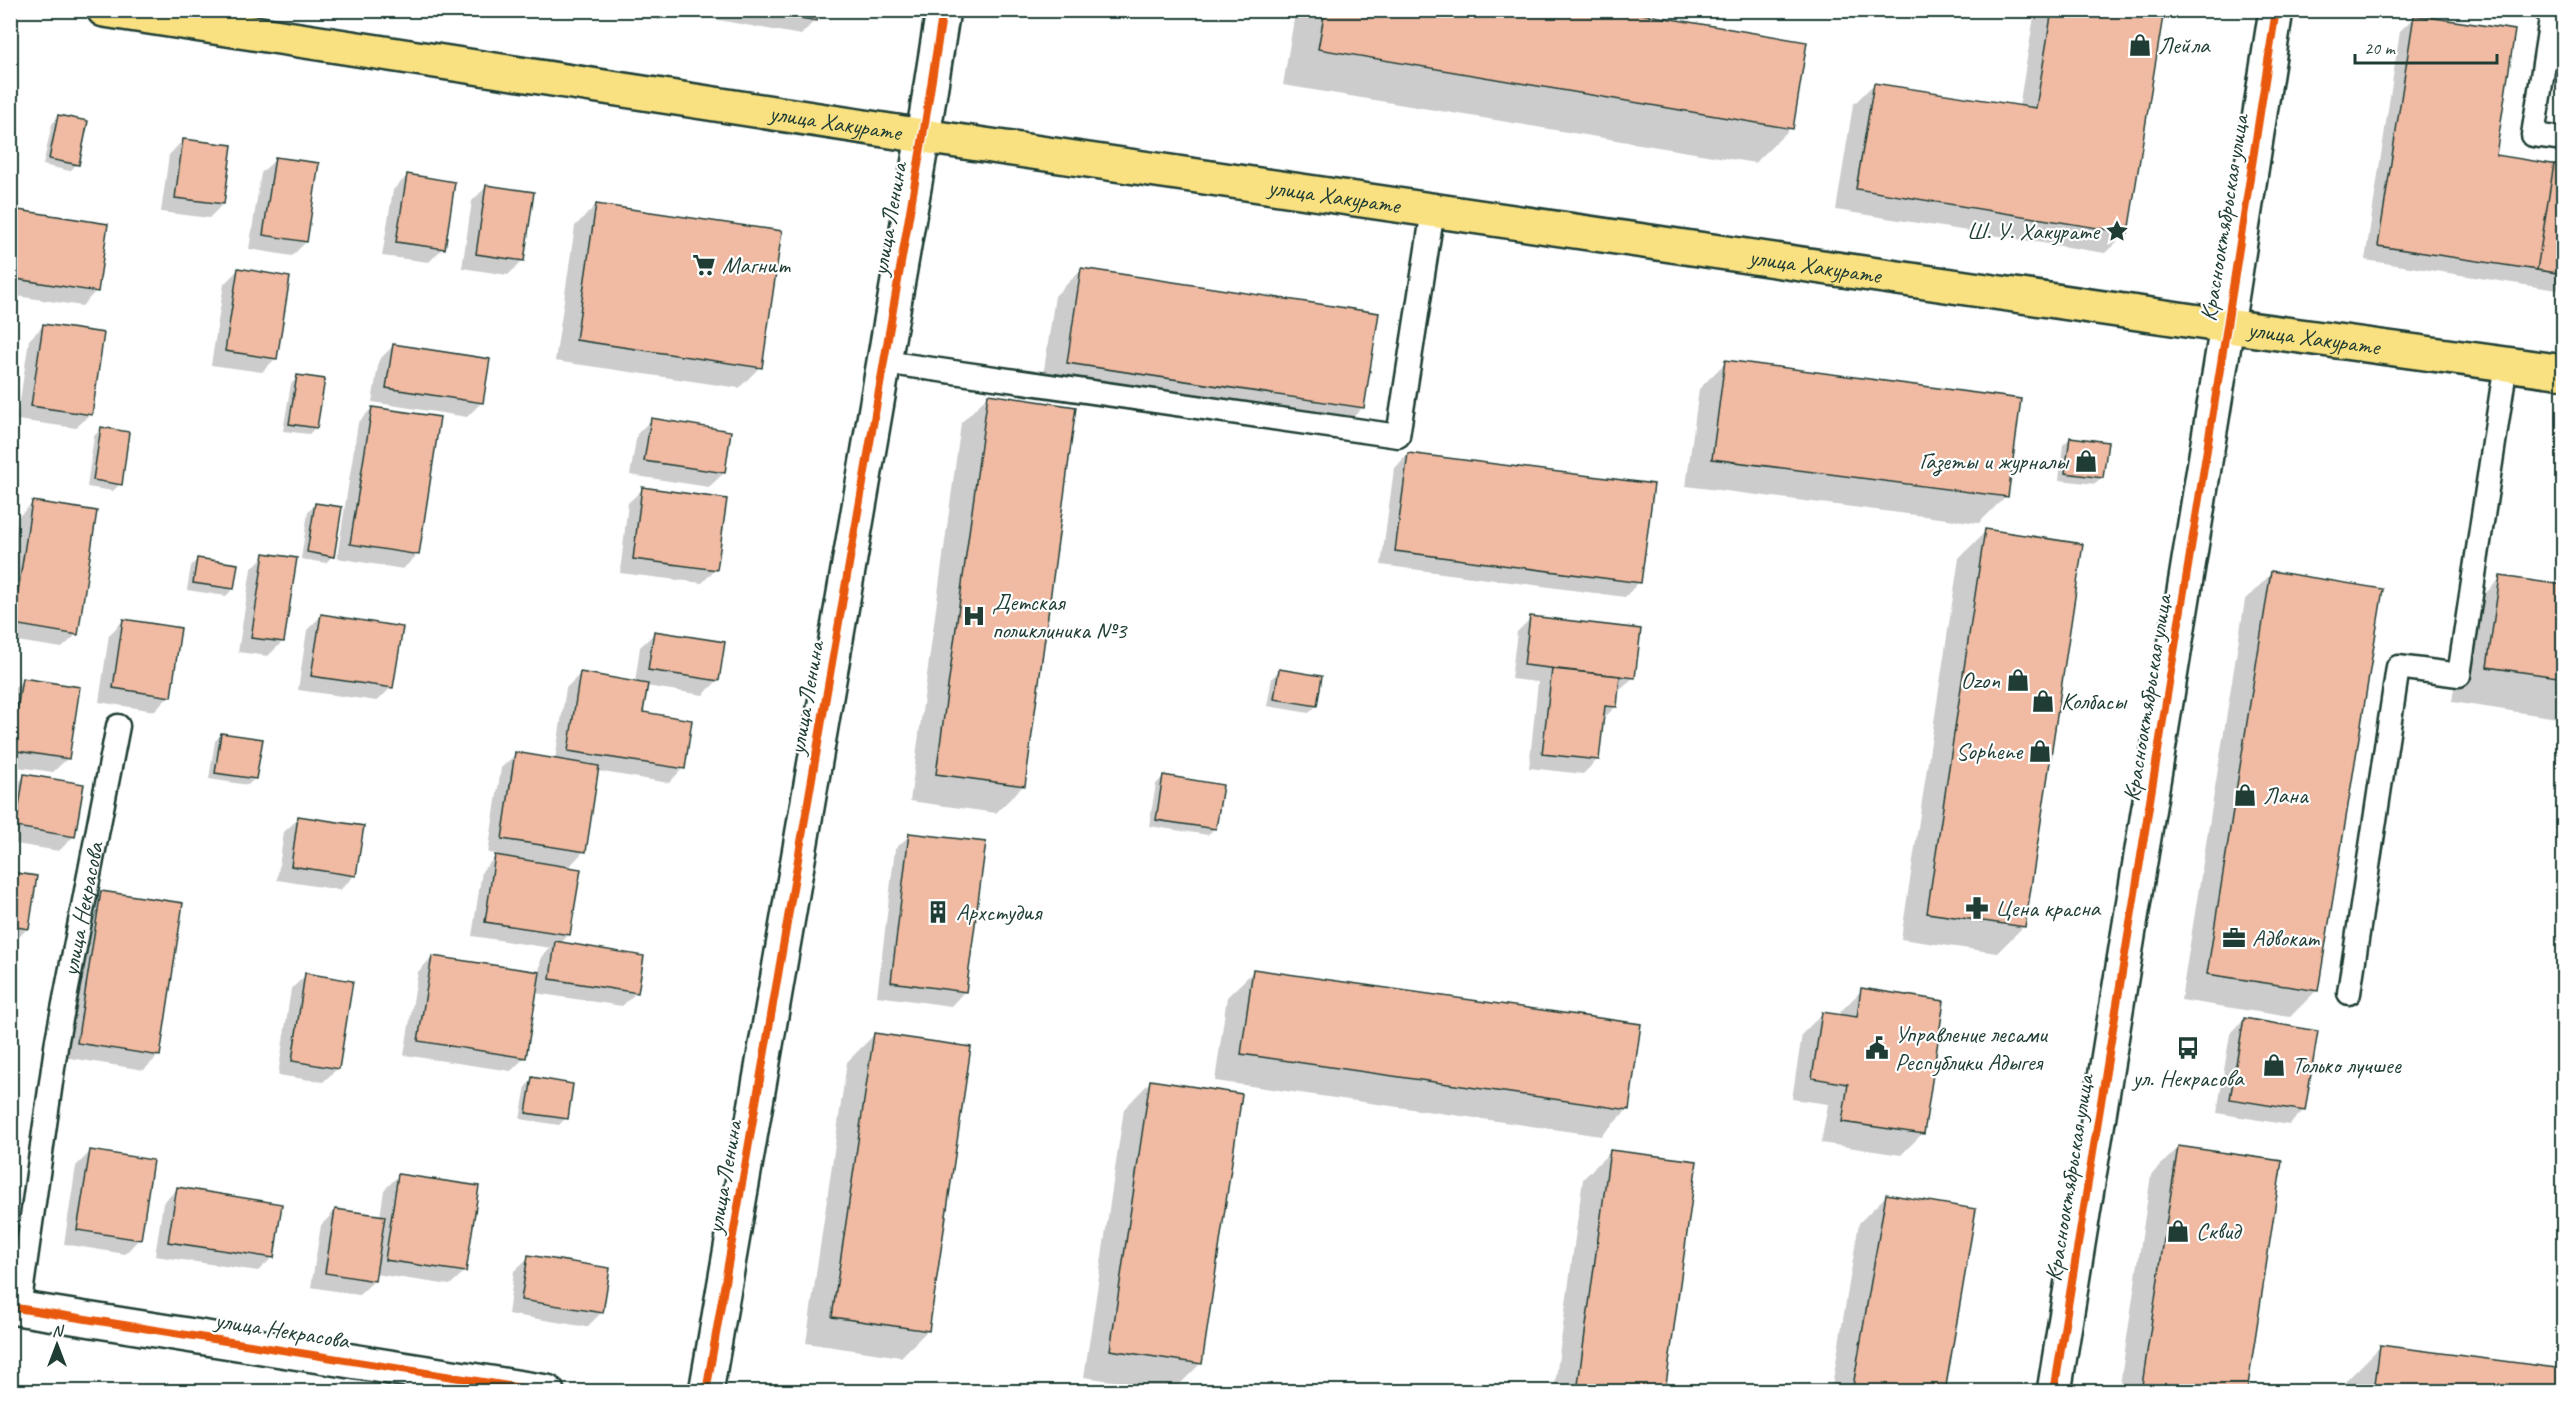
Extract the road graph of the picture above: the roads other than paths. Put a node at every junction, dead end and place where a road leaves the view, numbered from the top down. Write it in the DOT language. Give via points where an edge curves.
graph roads {
  1 [pos="104,10"];
  2 [pos="943,10"];
  3 [pos="2276,10"];
  4 [pos="2546,10"];
  5 [pos="923,136"];
  6 [pos="2564,139"];
  7 [pos="1433,210"];
  8 [pos="2227,326"];
  9 [pos="884,362"];
  10 [pos="2506,363"];
  11 [pos="2564,372"];
  12 [pos="118,726"];
  13 [pos="2349,993"];
  14 [pos="15,1307"];
  15 [pos="547,1392"];
  16 [pos="706,1392"];
  17 [pos="2054,1392"];
  1 -- 5 [label="main road, улица Хакурате"];
  2 -- 5 [label="street, улица Ленина"];
  3 -- 8 [label="street, Краснооктябрьская улица"];
  4 -- 6 [label="lane" via="2552,12 2533,135"];
  5 -- 7 [label="main road, улица Хакурате"];
  5 -- 9 [label="street, улица Ленина"];
  7 -- 8 [label="main road, улица Хакурате"];
  7 -- 9 [label="lane" via="1398,436"];
  8 -- 10 [label="main road, улица Хакурате"];
  8 -- 17 [label="street, Краснооктябрьская улица"];
  9 -- 16 [label="street, улица Ленина"];
  10 -- 11 [label="main road, улица Хакурате"];
  10 -- 13 [label="lane" via="2459,675 2398,667"];
  12 -- 14 [label="lane, улица Некрасова" via="57,1040"];
  14 -- 15 [label="street, улица Некрасова"];
}
